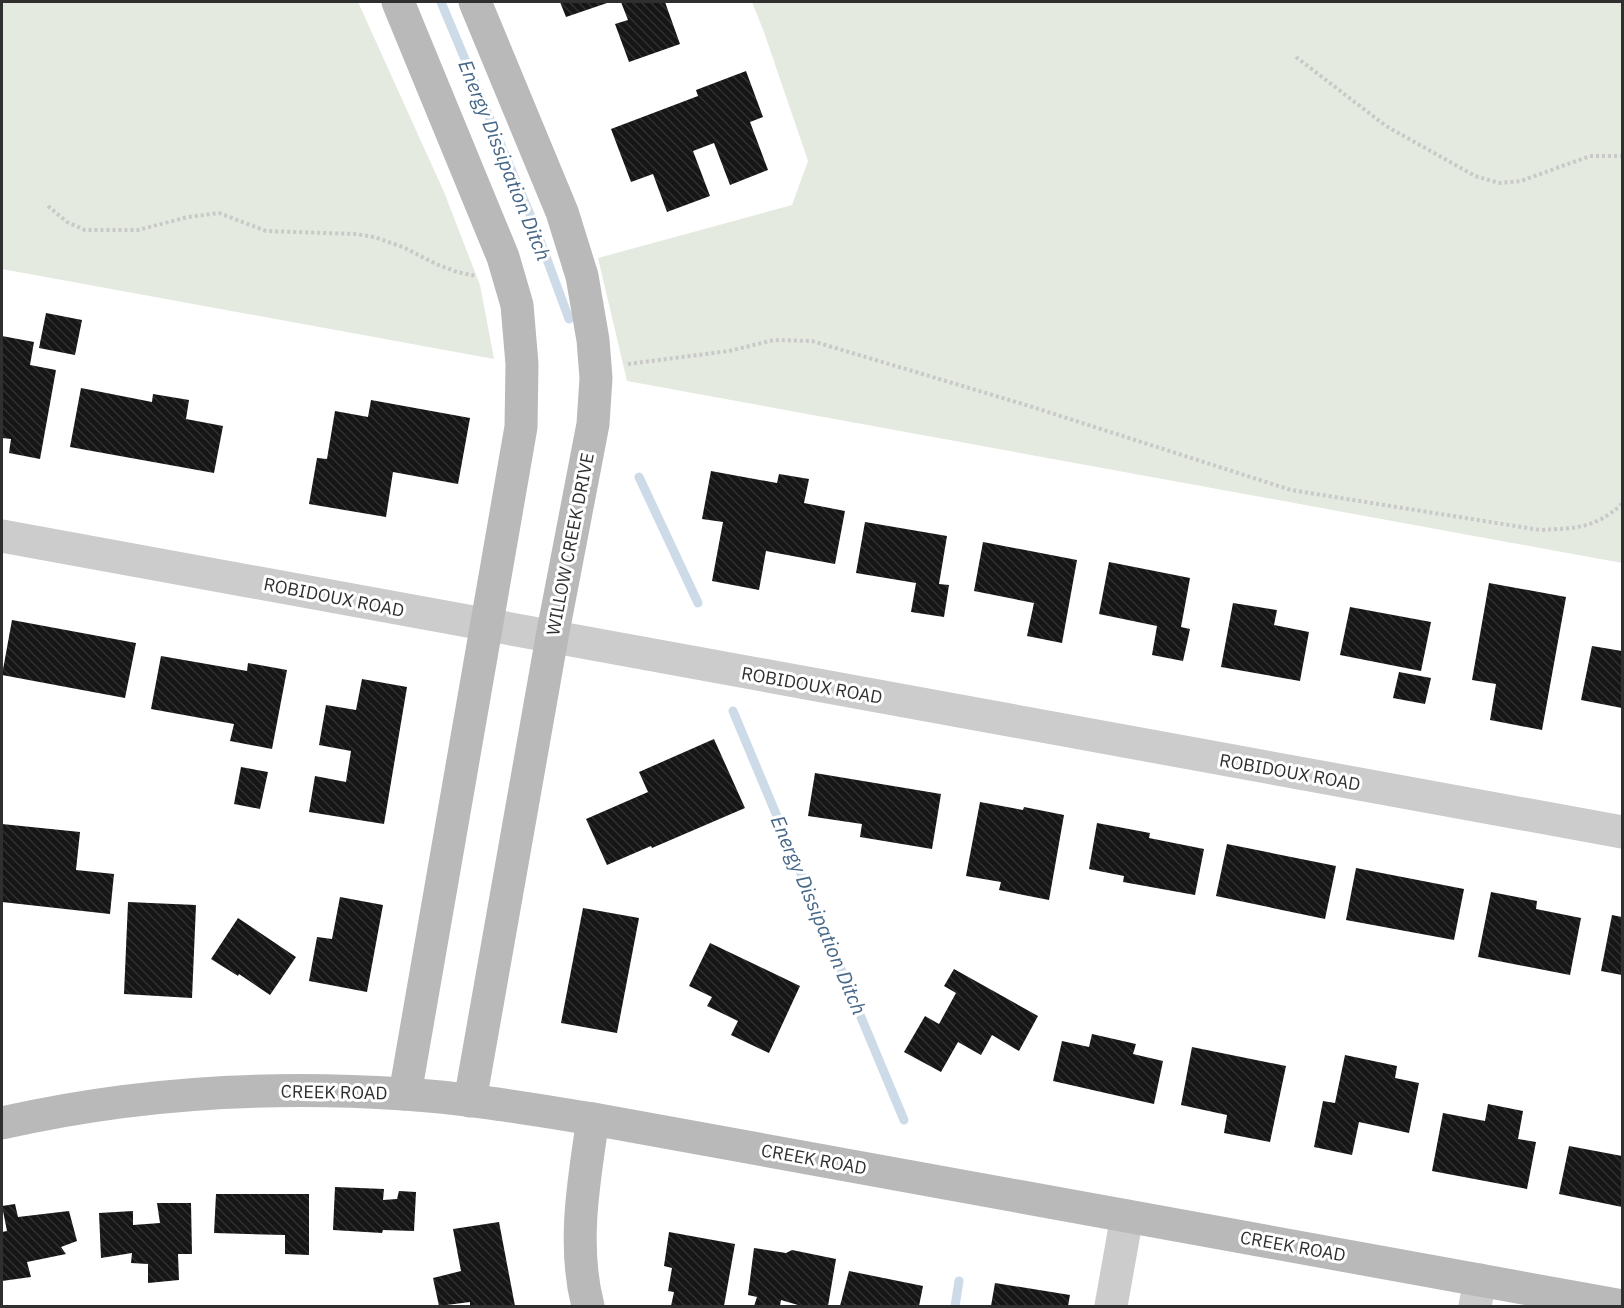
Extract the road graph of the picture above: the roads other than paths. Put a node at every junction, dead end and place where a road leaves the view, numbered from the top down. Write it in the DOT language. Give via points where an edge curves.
graph roads {
  1 [pos="398,2"];
  2 [pos="475,2"];
  3 [pos="2,536"];
  4 [pos="487,625"];
  5 [pos="552,637"];
  6 [pos="1623,832"];
  7 [pos="405,1094"];
  8 [pos="470,1101"];
  9 [pos="593,1119"];
  10 [pos="2,1123"];
  11 [pos="1126,1216"];
  12 [pos="1478,1294"];
  13 [pos="588,1306"];
  14 [pos="1111,1306"];
  15 [pos="1622,1306"];
  1 -- 4 [label="street" via="503,257 517,305 522,364 521,427"];
  2 -- 5 [label="street, WILLOW CREEK DRIVE" via="562,212 582,276 594,353 592,423"];
  3 -- 4 [label="street, ROBIDOUX ROAD"];
  4 -- 5 [label="street, ROBIDOUX ROAD"];
  4 -- 7 [label="street"];
  5 -- 6 [label="street, ROBIDOUX ROAD"];
  5 -- 8 [label="street, WILLOW CREEK DRIVE"];
  7 -- 8 [label="street, CREEK ROAD"];
  7 -- 10 [label="street, CREEK ROAD" via="320,1090 175,1096"];
  8 -- 9 [label="street, CREEK ROAD"];
  9 -- 11 [label="street, CREEK ROAD"];
  9 -- 13 [label="street" via="581,1210 580,1253"];
  11 -- 12 [label="street, CREEK ROAD"];
  11 -- 14 [label="street"];
  12 -- 15 [label="street, CREEK ROAD"];
}
